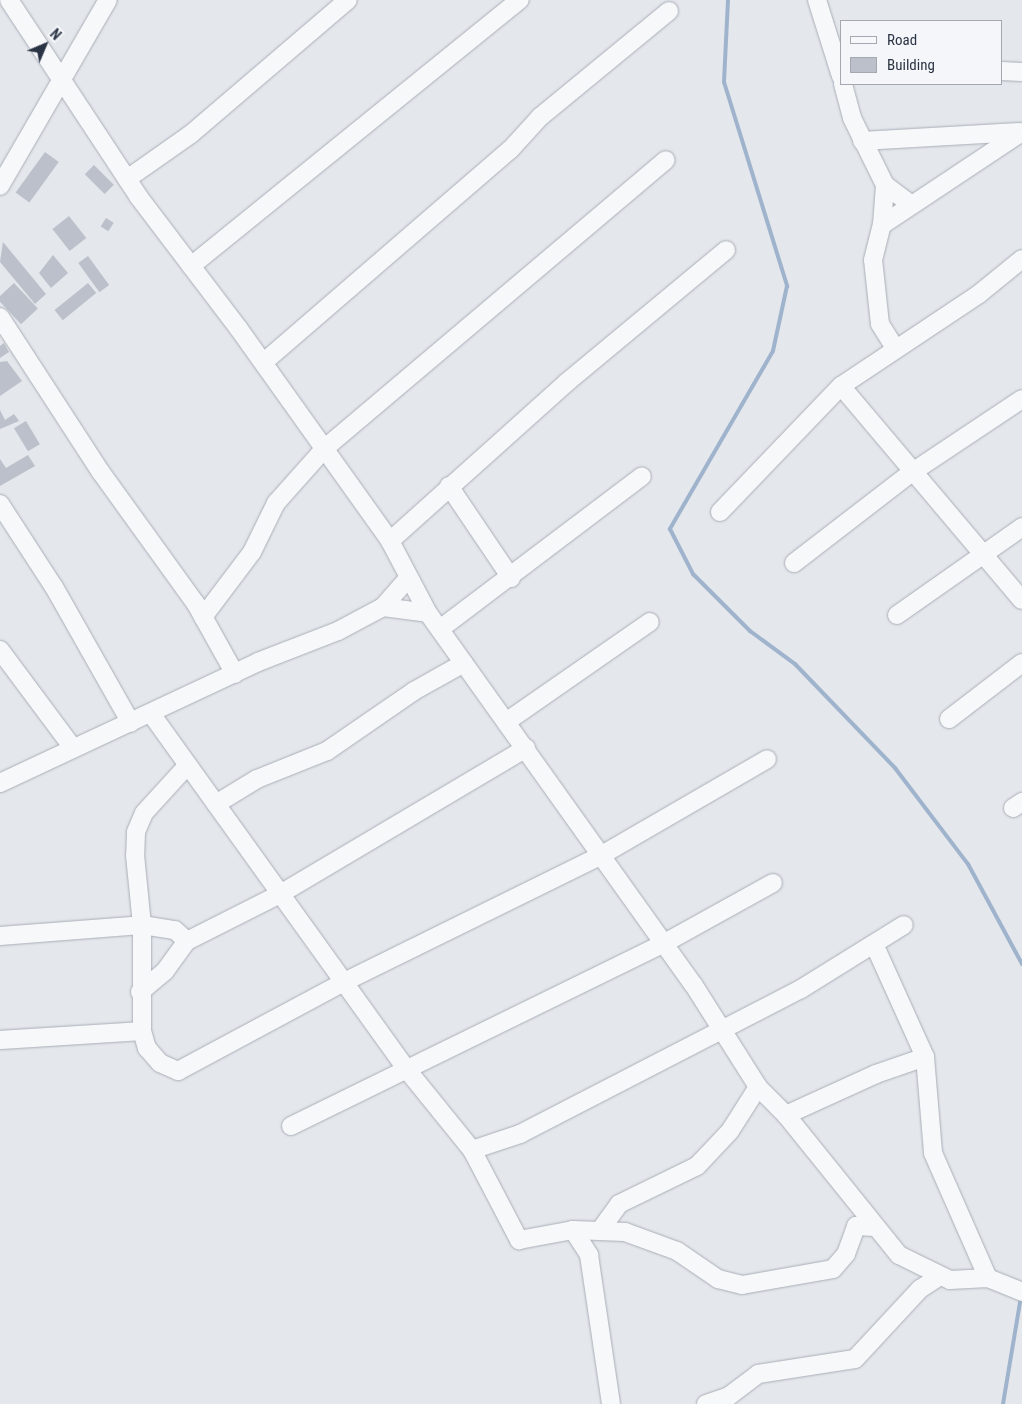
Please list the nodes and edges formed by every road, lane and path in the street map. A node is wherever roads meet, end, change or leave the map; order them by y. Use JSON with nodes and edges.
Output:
{"nodes":[{"id":1,"x":10,"y":0,"type":"edge"},
{"id":2,"x":108,"y":0,"type":"edge"},
{"id":3,"x":348,"y":0,"type":"edge"},
{"id":4,"x":520,"y":0,"type":"edge"},
{"id":5,"x":817,"y":0,"type":"edge"},
{"id":6,"x":669,"y":11,"type":"dead end"},
{"id":7,"x":840,"y":70,"type":"edge"},
{"id":8,"x":1002,"y":71,"type":"edge"},
{"id":9,"x":1022,"y":72,"type":"edge"},
{"id":10,"x":63,"y":78,"type":"junction"},
{"id":11,"x":845,"y":85,"type":"edge"},
{"id":12,"x":1022,"y":132,"type":"edge"},
{"id":13,"x":862,"y":141,"type":"junction"},
{"id":14,"x":666,"y":160,"type":"dead end"},
{"id":15,"x":127,"y":179,"type":"junction"},
{"id":16,"x":885,"y":185,"type":"junction"},
{"id":17,"x":0,"y":186,"type":"edge"},
{"id":18,"x":909,"y":203,"type":"junction"},
{"id":19,"x":882,"y":224,"type":"junction"},
{"id":20,"x":726,"y":250,"type":"dead end"},
{"id":21,"x":1022,"y":259,"type":"edge"},
{"id":22,"x":191,"y":266,"type":"junction"},
{"id":23,"x":0,"y":318,"type":"edge"},
{"id":24,"x":895,"y":348,"type":"junction"},
{"id":25,"x":264,"y":362,"type":"junction"},
{"id":26,"x":840,"y":386,"type":"junction"},
{"id":27,"x":1022,"y":399,"type":"edge"},
{"id":28,"x":325,"y":448,"type":"junction"},
{"id":29,"x":912,"y":473,"type":"junction"},
{"id":30,"x":642,"y":476,"type":"dead end"},
{"id":31,"x":449,"y":486,"type":"junction"},
{"id":32,"x":0,"y":504,"type":"edge"},
{"id":33,"x":720,"y":512,"type":"dead end"},
{"id":34,"x":1022,"y":527,"type":"edge"},
{"id":35,"x":390,"y":541,"type":"junction"},
{"id":36,"x":983,"y":555,"type":"junction"},
{"id":37,"x":794,"y":563,"type":"dead end"},
{"id":38,"x":408,"y":578,"type":"junction"},
{"id":39,"x":511,"y":578,"type":"junction"},
{"id":40,"x":1022,"y":600,"type":"edge"},
{"id":41,"x":383,"y":607,"type":"junction"},
{"id":42,"x":428,"y":613,"type":"junction"},
{"id":43,"x":897,"y":616,"type":"dead end"},
{"id":44,"x":203,"y":617,"type":"junction"},
{"id":45,"x":650,"y":622,"type":"dead end"},
{"id":46,"x":440,"y":629,"type":"junction"},
{"id":47,"x":0,"y":650,"type":"edge"},
{"id":48,"x":464,"y":663,"type":"junction"},
{"id":49,"x":1022,"y":663,"type":"edge"},
{"id":50,"x":235,"y":674,"type":"junction"},
{"id":51,"x":152,"y":715,"type":"junction"},
{"id":52,"x":949,"y":719,"type":"dead end"},
{"id":53,"x":506,"y":722,"type":"junction"},
{"id":54,"x":132,"y":723,"type":"junction"},
{"id":55,"x":73,"y":748,"type":"junction"},
{"id":56,"x":526,"y":748,"type":"junction"},
{"id":57,"x":767,"y":760,"type":"dead end"},
{"id":58,"x":186,"y":767,"type":"junction"},
{"id":59,"x":0,"y":783,"type":"edge"},
{"id":60,"x":216,"y":804,"type":"junction"},
{"id":61,"x":600,"y":856,"type":"junction"},
{"id":62,"x":773,"y":884,"type":"dead end"},
{"id":63,"x":282,"y":893,"type":"junction"},
{"id":64,"x":142,"y":925,"type":"junction"},
{"id":65,"x":904,"y":925,"type":"dead end"},
{"id":66,"x":0,"y":936,"type":"edge"},
{"id":67,"x":187,"y":940,"type":"junction"},
{"id":68,"x":874,"y":944,"type":"junction"},
{"id":69,"x":661,"y":945,"type":"junction"},
{"id":70,"x":344,"y":982,"type":"junction"},
{"id":71,"x":140,"y":992,"type":"junction"},
{"id":72,"x":142,"y":1030,"type":"junction"},
{"id":73,"x":722,"y":1030,"type":"junction"},
{"id":74,"x":0,"y":1040,"type":"edge"},
{"id":75,"x":925,"y":1057,"type":"junction"},
{"id":76,"x":408,"y":1072,"type":"junction"},
{"id":77,"x":758,"y":1087,"type":"junction"},
{"id":78,"x":786,"y":1115,"type":"junction"},
{"id":79,"x":291,"y":1126,"type":"dead end"},
{"id":80,"x":472,"y":1150,"type":"junction"},
{"id":81,"x":874,"y":1226,"type":"junction"},
{"id":82,"x":601,"y":1229,"type":"junction"},
{"id":83,"x":573,"y":1230,"type":"junction"},
{"id":84,"x":940,"y":1276,"type":"junction"},
{"id":85,"x":988,"y":1278,"type":"junction"},
{"id":86,"x":1017,"y":1290,"type":"edge"},
{"id":87,"x":611,"y":1404,"type":"edge"},
{"id":88,"x":706,"y":1404,"type":"edge"}],
"edges":[{"from":1,"to":10,"type":"street"},
{"from":2,"to":10,"type":"street"},
{"from":3,"to":15,"type":"street"},
{"from":4,"to":22,"type":"street"},
{"from":5,"to":7,"type":"street"},
{"from":6,"to":25,"type":"street"},
{"from":8,"to":9,"type":"street"},
{"from":10,"to":15,"type":"street"},
{"from":10,"to":17,"type":"street"},
{"from":11,"to":13,"type":"street"},
{"from":12,"to":13,"type":"street"},
{"from":12,"to":18,"type":"street"},
{"from":13,"to":16,"type":"street"},
{"from":14,"to":28,"type":"street"},
{"from":15,"to":22,"type":"street"},
{"from":16,"to":18,"type":"street"},
{"from":16,"to":19,"type":"street"},
{"from":18,"to":19,"type":"street"},
{"from":19,"to":24,"type":"street"},
{"from":20,"to":31,"type":"street"},
{"from":21,"to":24,"type":"street"},
{"from":22,"to":25,"type":"street"},
{"from":23,"to":44,"type":"street"},
{"from":24,"to":26,"type":"street"},
{"from":25,"to":28,"type":"street"},
{"from":26,"to":29,"type":"street"},
{"from":26,"to":33,"type":"street"},
{"from":27,"to":29,"type":"street"},
{"from":28,"to":35,"type":"street"},
{"from":28,"to":44,"type":"street"},
{"from":29,"to":36,"type":"street"},
{"from":29,"to":37,"type":"street"},
{"from":30,"to":39,"type":"street"},
{"from":31,"to":35,"type":"street"},
{"from":31,"to":39,"type":"street"},
{"from":32,"to":54,"type":"street"},
{"from":34,"to":36,"type":"street"},
{"from":35,"to":38,"type":"street"},
{"from":36,"to":40,"type":"street"},
{"from":36,"to":43,"type":"street"},
{"from":38,"to":41,"type":"street"},
{"from":38,"to":42,"type":"street"},
{"from":39,"to":46,"type":"street"},
{"from":41,"to":42,"type":"street"},
{"from":41,"to":50,"type":"street"},
{"from":42,"to":46,"type":"street"},
{"from":44,"to":50,"type":"street"},
{"from":45,"to":53,"type":"street"},
{"from":46,"to":48,"type":"street"},
{"from":47,"to":55,"type":"street"},
{"from":48,"to":53,"type":"street"},
{"from":48,"to":60,"type":"street"},
{"from":49,"to":52,"type":"street"},
{"from":50,"to":51,"type":"street"},
{"from":51,"to":54,"type":"street"},
{"from":51,"to":58,"type":"street"},
{"from":53,"to":56,"type":"street"},
{"from":54,"to":55,"type":"street"},
{"from":55,"to":59,"type":"street"},
{"from":56,"to":61,"type":"street"},
{"from":56,"to":63,"type":"street"},
{"from":57,"to":61,"type":"street"},
{"from":58,"to":60,"type":"street"},
{"from":58,"to":64,"type":"street"},
{"from":60,"to":63,"type":"street"},
{"from":61,"to":69,"type":"street"},
{"from":61,"to":70,"type":"street"},
{"from":62,"to":69,"type":"street"},
{"from":63,"to":67,"type":"street"},
{"from":63,"to":70,"type":"street"},
{"from":64,"to":66,"type":"street"},
{"from":64,"to":67,"type":"street"},
{"from":64,"to":71,"type":"street"},
{"from":65,"to":68,"type":"street"},
{"from":67,"to":71,"type":"street"},
{"from":68,"to":73,"type":"street"},
{"from":68,"to":75,"type":"street"},
{"from":69,"to":73,"type":"street"},
{"from":69,"to":76,"type":"street"},
{"from":70,"to":72,"type":"street"},
{"from":70,"to":76,"type":"street"},
{"from":71,"to":72,"type":"street"},
{"from":72,"to":74,"type":"street"},
{"from":73,"to":77,"type":"street"},
{"from":73,"to":80,"type":"street"},
{"from":75,"to":78,"type":"street"},
{"from":75,"to":85,"type":"street"},
{"from":76,"to":79,"type":"street"},
{"from":76,"to":80,"type":"street"},
{"from":77,"to":78,"type":"street"},
{"from":77,"to":82,"type":"street"},
{"from":78,"to":81,"type":"street"},
{"from":80,"to":83,"type":"street"},
{"from":81,"to":82,"type":"street"},
{"from":81,"to":84,"type":"street"},
{"from":82,"to":83,"type":"street"},
{"from":83,"to":87,"type":"street"},
{"from":84,"to":85,"type":"street"},
{"from":84,"to":88,"type":"street"},
{"from":85,"to":86,"type":"street"}]}
